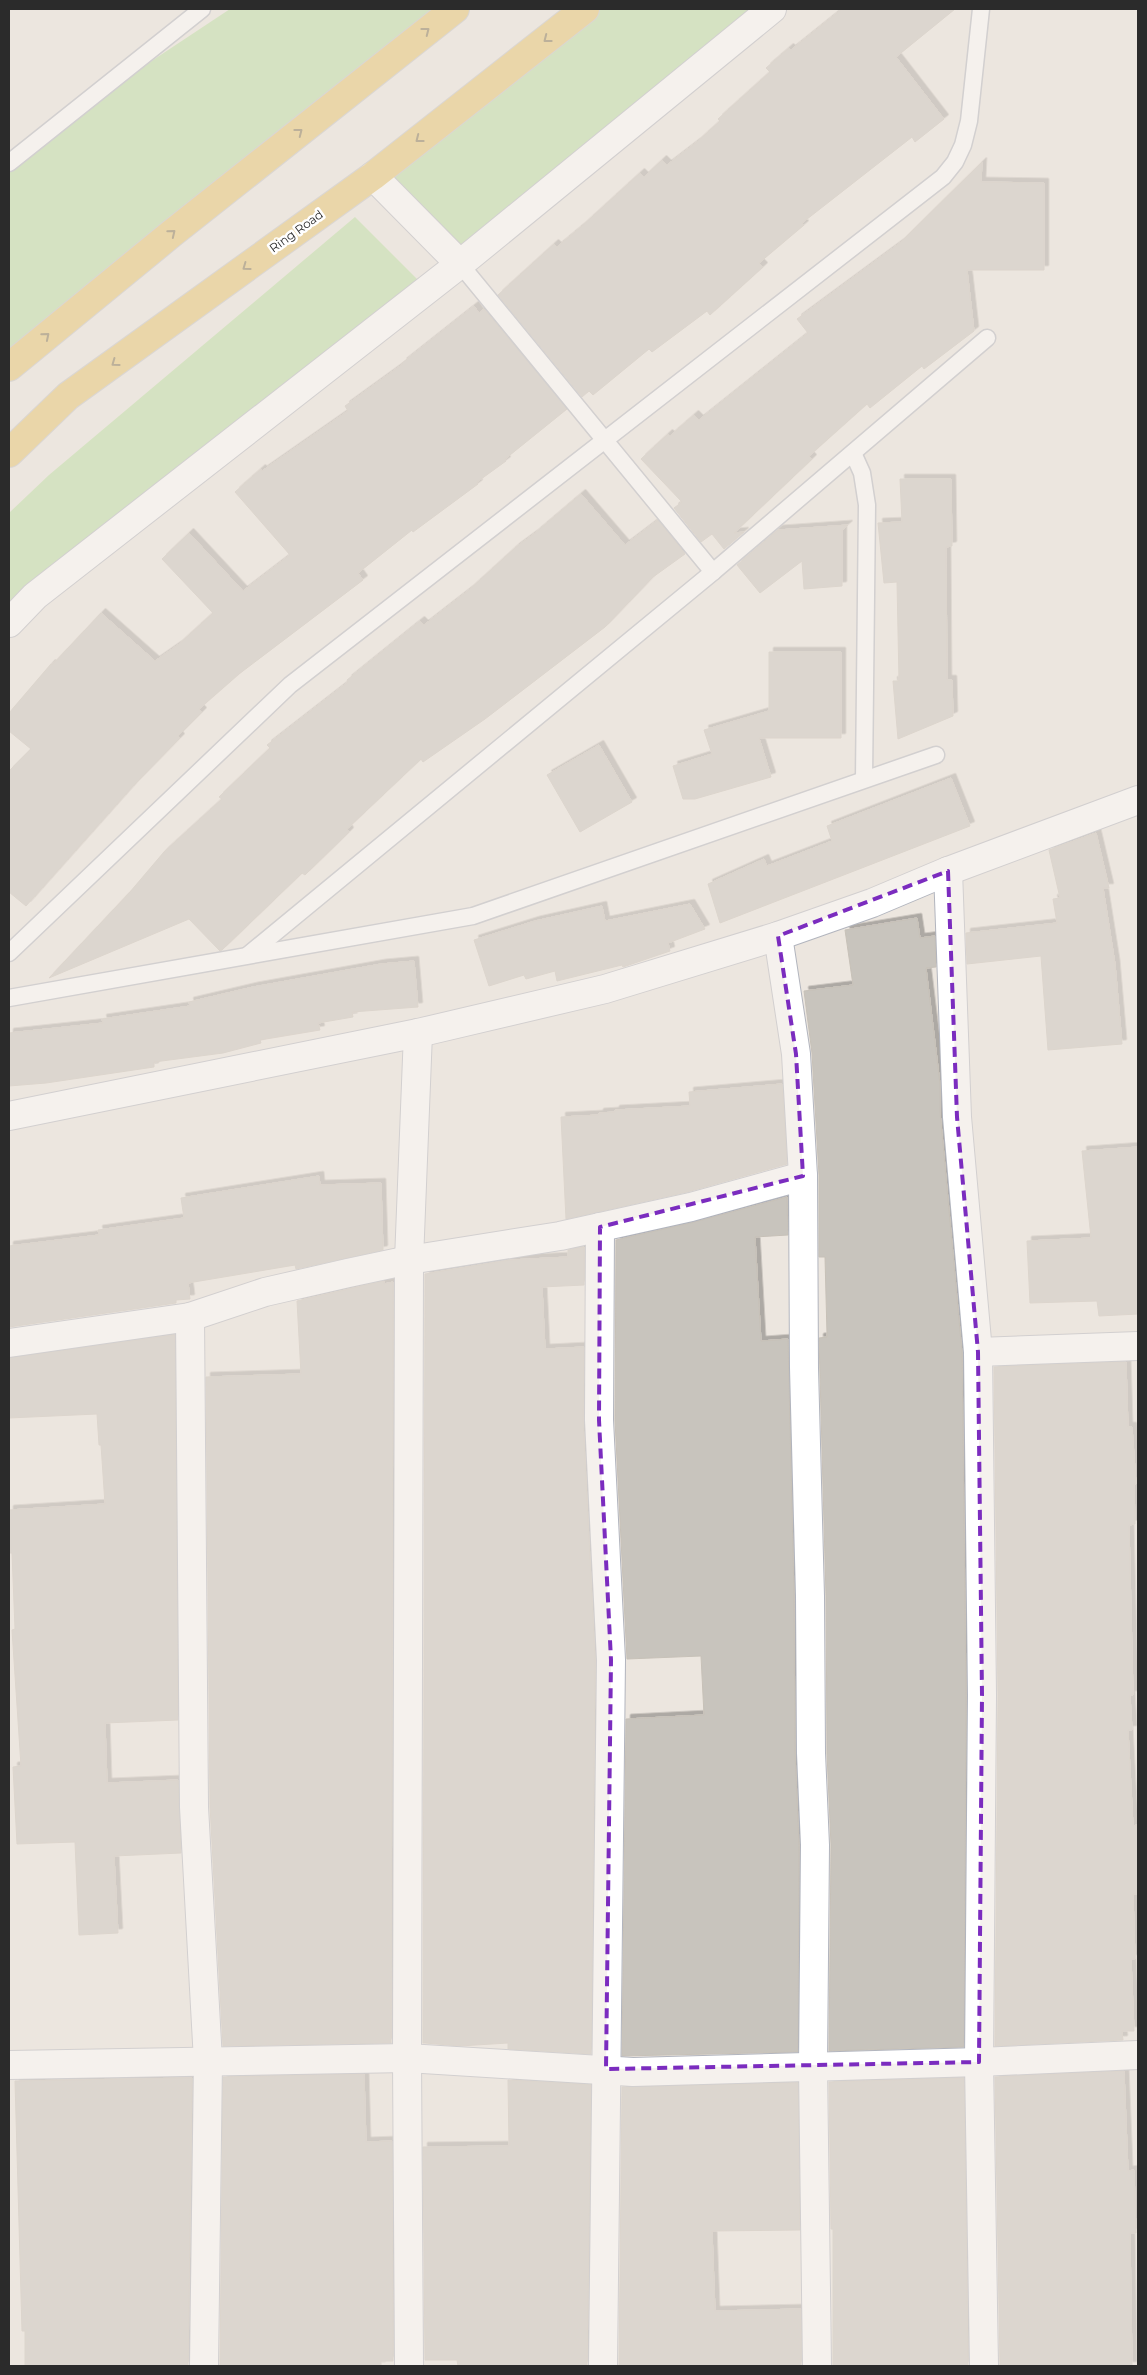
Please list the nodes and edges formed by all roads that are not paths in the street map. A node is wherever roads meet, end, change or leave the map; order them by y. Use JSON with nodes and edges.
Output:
{"nodes":[{"id":1,"x":202,"y":9,"type":"edge"},
{"id":2,"x":454,"y":9,"type":"edge"},
{"id":3,"x":585,"y":9,"type":"edge"},
{"id":4,"x":772,"y":9,"type":"edge"},
{"id":5,"x":981,"y":9,"type":"edge"},
{"id":6,"x":9,"y":163,"type":"edge"},
{"id":7,"x":373,"y":176,"type":"junction"},
{"id":8,"x":460,"y":264,"type":"junction"},
{"id":9,"x":987,"y":338,"type":"dead end"},
{"id":10,"x":9,"y":368,"type":"edge"},
{"id":11,"x":605,"y":440,"type":"junction"},
{"id":12,"x":9,"y":453,"type":"edge"},
{"id":13,"x":853,"y":453,"type":"junction"},
{"id":14,"x":713,"y":572,"type":"junction"},
{"id":15,"x":9,"y":623,"type":"edge"},
{"id":16,"x":936,"y":755,"type":"dead end"},
{"id":17,"x":864,"y":780,"type":"junction"},
{"id":18,"x":1138,"y":800,"type":"edge"},
{"id":19,"x":948,"y":871,"type":"junction"},
{"id":20,"x":778,"y":936,"type":"junction"},
{"id":21,"x":9,"y":953,"type":"edge"},
{"id":22,"x":248,"y":956,"type":"junction"},
{"id":23,"x":9,"y":998,"type":"edge"},
{"id":24,"x":418,"y":1033,"type":"junction"},
{"id":25,"x":9,"y":1116,"type":"edge"},
{"id":26,"x":803,"y":1176,"type":"junction"},
{"id":27,"x":600,"y":1227,"type":"junction"},
{"id":28,"x":409,"y":1260,"type":"junction"},
{"id":29,"x":190,"y":1317,"type":"junction"},
{"id":30,"x":9,"y":1342,"type":"edge"},
{"id":31,"x":1138,"y":1346,"type":"edge"},
{"id":32,"x":978,"y":1352,"type":"junction"},
{"id":33,"x":1138,"y":2055,"type":"edge"},
{"id":34,"x":407,"y":2058,"type":"junction"},
{"id":35,"x":208,"y":2061,"type":"junction"},
{"id":36,"x":979,"y":2062,"type":"junction"},
{"id":37,"x":9,"y":2065,"type":"edge"},
{"id":38,"x":813,"y":2067,"type":"junction"},
{"id":39,"x":606,"y":2070,"type":"junction"},
{"id":40,"x":204,"y":2366,"type":"edge"},
{"id":41,"x":409,"y":2366,"type":"edge"},
{"id":42,"x":603,"y":2366,"type":"edge"},
{"id":43,"x":817,"y":2366,"type":"edge"},
{"id":44,"x":984,"y":2366,"type":"edge"}],
"edges":[{"from":1,"to":6,"type":"lane"},
{"from":10,"to":2,"type":"main road","one_way":true},
{"from":3,"to":7,"type":"main road","name":"Ring Road","one_way":true},
{"from":4,"to":8,"type":"street"},
{"from":5,"to":11,"type":"lane"},
{"from":7,"to":8,"type":"street"},
{"from":7,"to":12,"type":"main road","name":"Ring Road","one_way":true},
{"from":8,"to":11,"type":"lane"},
{"from":8,"to":15,"type":"street"},
{"from":9,"to":13,"type":"lane"},
{"from":11,"to":14,"type":"lane"},
{"from":11,"to":21,"type":"lane"},
{"from":13,"to":14,"type":"lane"},
{"from":13,"to":17,"type":"lane"},
{"from":14,"to":22,"type":"lane"},
{"from":16,"to":17,"type":"lane"},
{"from":17,"to":22,"type":"lane"},
{"from":18,"to":19,"type":"street"},
{"from":19,"to":20,"type":"street"},
{"from":19,"to":32,"type":"street"},
{"from":20,"to":24,"type":"street"},
{"from":20,"to":26,"type":"street"},
{"from":22,"to":23,"type":"lane"},
{"from":24,"to":25,"type":"street"},
{"from":24,"to":28,"type":"street"},
{"from":26,"to":27,"type":"street"},
{"from":26,"to":38,"type":"street"},
{"from":27,"to":28,"type":"street"},
{"from":27,"to":39,"type":"street"},
{"from":28,"to":29,"type":"street"},
{"from":28,"to":34,"type":"street"},
{"from":29,"to":30,"type":"street"},
{"from":29,"to":35,"type":"street"},
{"from":31,"to":32,"type":"street"},
{"from":32,"to":36,"type":"street"},
{"from":33,"to":36,"type":"street"},
{"from":34,"to":35,"type":"street"},
{"from":34,"to":39,"type":"street"},
{"from":34,"to":41,"type":"street"},
{"from":35,"to":37,"type":"street"},
{"from":35,"to":40,"type":"street"},
{"from":36,"to":38,"type":"street"},
{"from":36,"to":44,"type":"street"},
{"from":38,"to":39,"type":"street"},
{"from":38,"to":43,"type":"street"},
{"from":39,"to":42,"type":"street"}]}
